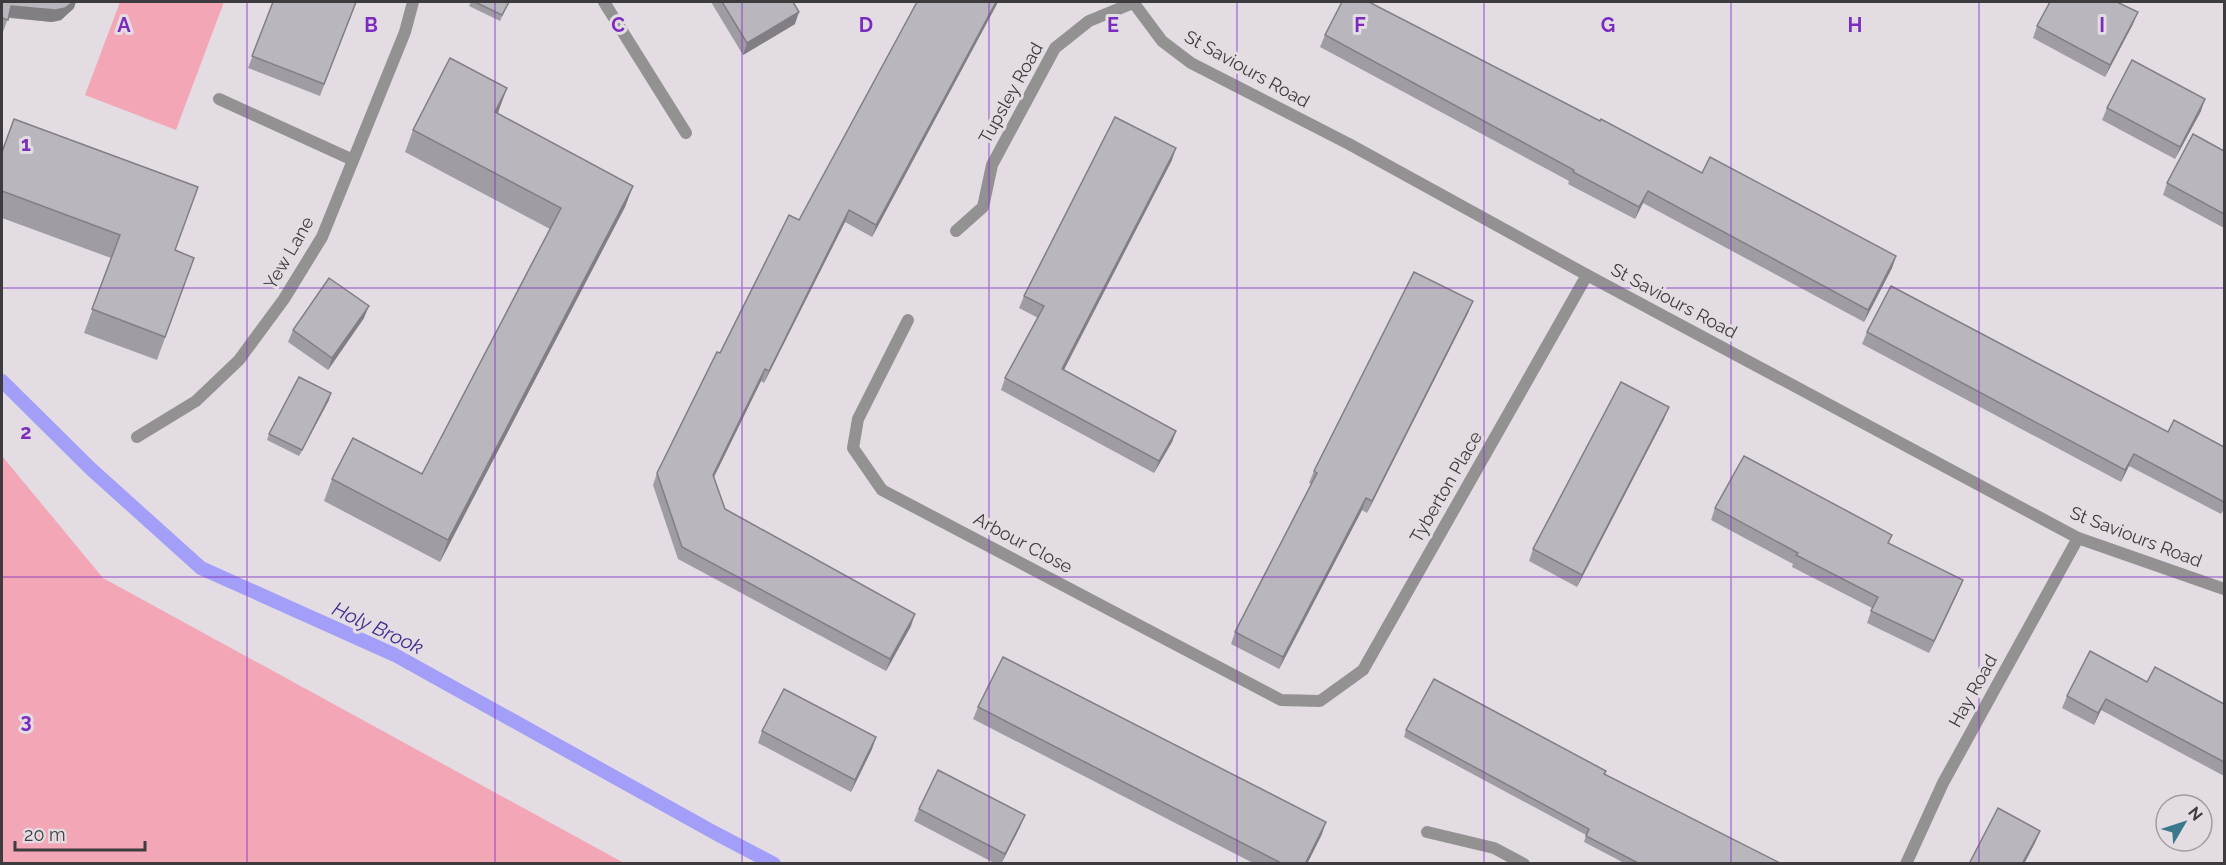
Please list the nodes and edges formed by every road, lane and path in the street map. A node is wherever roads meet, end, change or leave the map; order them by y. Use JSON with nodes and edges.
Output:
{"nodes":[{"id":1,"x":413,"y":2,"type":"edge"},
{"id":2,"x":604,"y":2,"type":"edge"},
{"id":3,"x":1133,"y":2,"type":"edge"},
{"id":4,"x":219,"y":99,"type":"dead end"},
{"id":5,"x":686,"y":134,"type":"dead end"},
{"id":6,"x":353,"y":160,"type":"junction"},
{"id":7,"x":956,"y":231,"type":"dead end"},
{"id":8,"x":1587,"y":275,"type":"junction"},
{"id":9,"x":908,"y":320,"type":"dead end"},
{"id":10,"x":137,"y":437,"type":"dead end"},
{"id":11,"x":2078,"y":538,"type":"junction"},
{"id":12,"x":2224,"y":589,"type":"edge"},
{"id":13,"x":1320,"y":701,"type":"joint"},
{"id":14,"x":1427,"y":832,"type":"dead end"},
{"id":15,"x":1524,"y":864,"type":"edge"},
{"id":16,"x":1906,"y":864,"type":"edge"}],
"edges":[{"from":1,"to":6,"type":"street","name":"Yew Lane"},
{"from":2,"to":5,"type":"street"},
{"from":3,"to":7,"type":"street","name":"Tupsley Road"},
{"from":3,"to":8,"type":"street","name":"St Saviours Road"},
{"from":4,"to":6,"type":"street"},
{"from":6,"to":10,"type":"street","name":"Yew Lane"},
{"from":8,"to":11,"type":"street","name":"St Saviours Road"},
{"from":8,"to":13,"type":"street","name":"Tyberton Place"},
{"from":9,"to":13,"type":"street","name":"Arbour Close"},
{"from":11,"to":12,"type":"street","name":"St Saviours Road"},
{"from":11,"to":16,"type":"street","name":"Hay Road"},
{"from":14,"to":15,"type":"street"}]}
